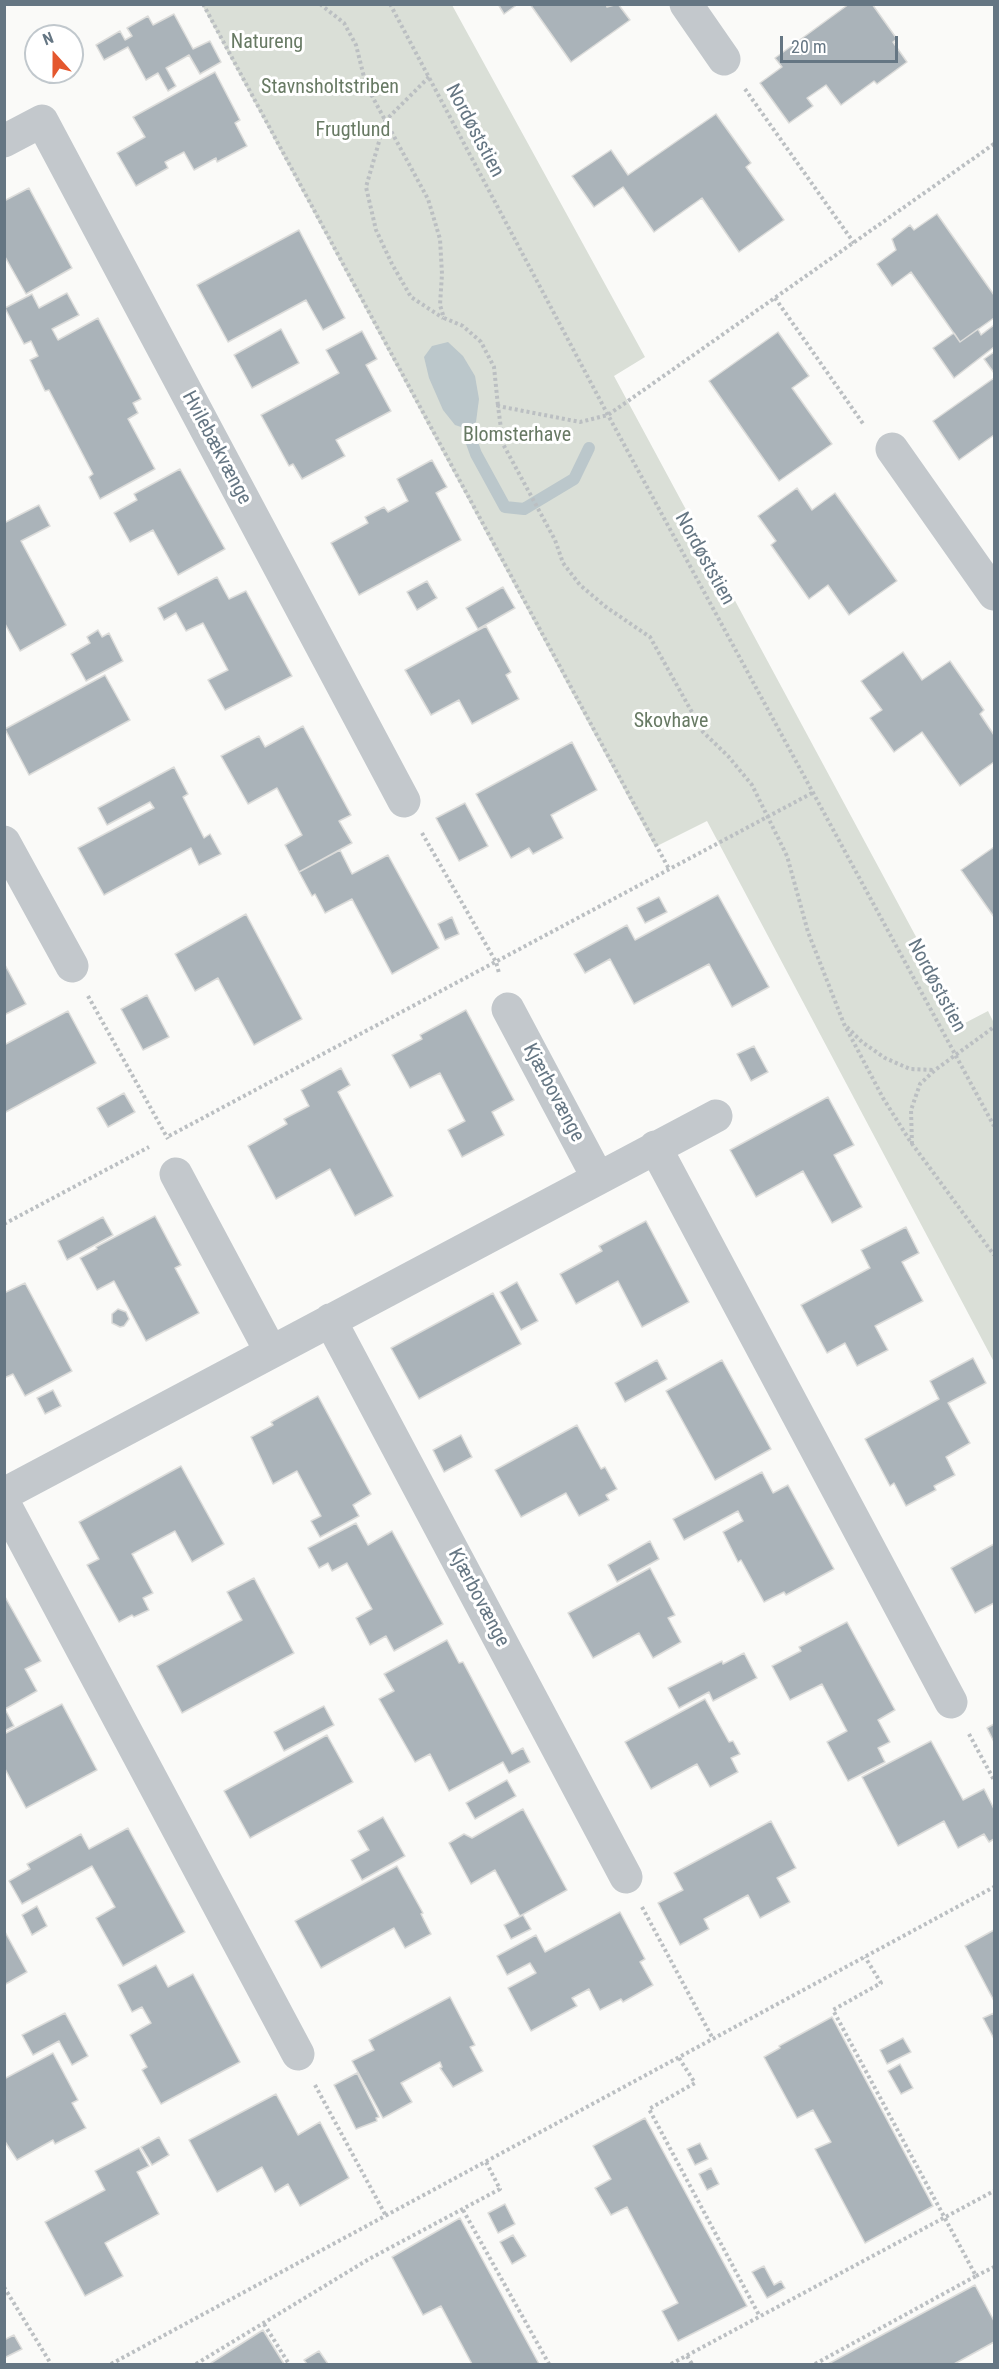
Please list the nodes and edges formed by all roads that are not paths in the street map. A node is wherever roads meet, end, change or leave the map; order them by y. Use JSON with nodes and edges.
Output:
{"nodes":[{"id":1,"x":686,"y":4,"type":"edge"},
{"id":2,"x":724,"y":59,"type":"road end"},
{"id":3,"x":9,"y":129,"type":"edge"},
{"id":4,"x":892,"y":449,"type":"road end"},
{"id":5,"x":994,"y":594,"type":"edge"},
{"id":6,"x":404,"y":801,"type":"road end"},
{"id":7,"x":4,"y":842,"type":"edge"},
{"id":8,"x":72,"y":966,"type":"road end"},
{"id":9,"x":508,"y":1008,"type":"dead end"},
{"id":10,"x":716,"y":1116,"type":"dead end"},
{"id":11,"x":655,"y":1147,"type":"junction"},
{"id":12,"x":176,"y":1174,"type":"dead end"},
{"id":13,"x":598,"y":1178,"type":"junction"},
{"id":14,"x":330,"y":1320,"type":"junction"},
{"id":15,"x":271,"y":1352,"type":"junction"},
{"id":16,"x":4,"y":1494,"type":"edge"},
{"id":17,"x":4,"y":1503,"type":"edge"},
{"id":18,"x":951,"y":1702,"type":"road end"},
{"id":19,"x":626,"y":1877,"type":"road end"},
{"id":20,"x":298,"y":2054,"type":"road end"}],
"edges":[{"from":1,"to":2,"type":"street"},
{"from":3,"to":6,"type":"street","name":"Hvilebækvænge"},
{"from":4,"to":5,"type":"street"},
{"from":7,"to":8,"type":"street"},
{"from":9,"to":13,"type":"street","name":"Kjærbovænge"},
{"from":10,"to":11,"type":"street"},
{"from":11,"to":13,"type":"street"},
{"from":11,"to":18,"type":"street"},
{"from":12,"to":15,"type":"street"},
{"from":13,"to":14,"type":"street"},
{"from":14,"to":15,"type":"street"},
{"from":14,"to":19,"type":"street","name":"Kjærbovænge"},
{"from":15,"to":16,"type":"street"},
{"from":17,"to":20,"type":"street"}]}
